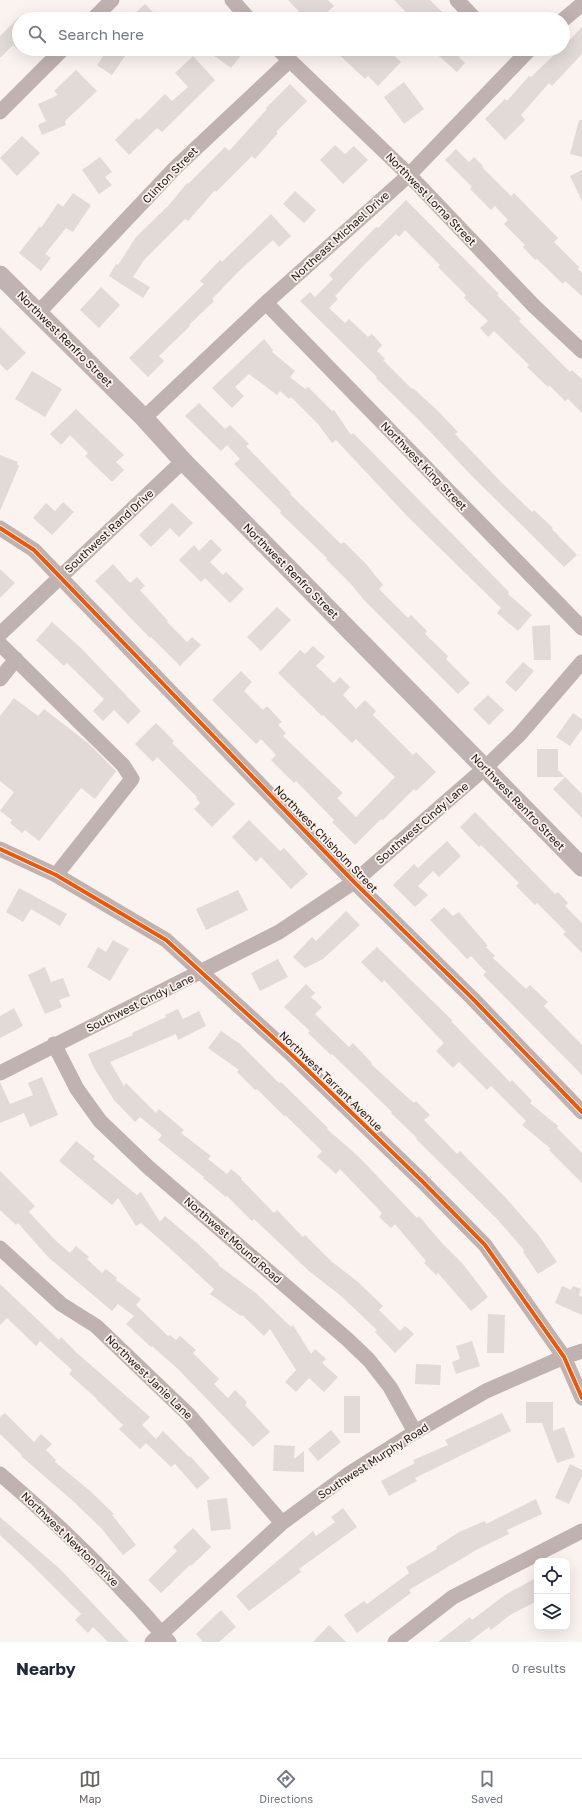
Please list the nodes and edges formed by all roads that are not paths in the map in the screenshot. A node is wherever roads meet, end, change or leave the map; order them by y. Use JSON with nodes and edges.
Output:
{"nodes":[{"id":1,"x":112,"y":0,"type":"edge"},
{"id":2,"x":232,"y":0,"type":"edge"},
{"id":3,"x":457,"y":0,"type":"edge"},
{"id":4,"x":582,"y":4,"type":"edge"},
{"id":5,"x":100,"y":12,"type":"edge"},
{"id":6,"x":243,"y":12,"type":"edge"},
{"id":7,"x":468,"y":12,"type":"edge"},
{"id":8,"x":570,"y":14,"type":"edge"},
{"id":9,"x":56,"y":56,"type":"edge"},
{"id":10,"x":284,"y":56,"type":"edge"},
{"id":11,"x":518,"y":56,"type":"edge"},
{"id":12,"x":289,"y":61,"type":"junction"},
{"id":13,"x":0,"y":112,"type":"edge"},
{"id":14,"x":409,"y":175,"type":"junction"},
{"id":15,"x":0,"y":275,"type":"edge"},
{"id":16,"x":266,"y":303,"type":"junction"},
{"id":17,"x":38,"y":313,"type":"junction"},
{"id":18,"x":582,"y":352,"type":"edge"},
{"id":19,"x":144,"y":418,"type":"junction"},
{"id":20,"x":183,"y":460,"type":"junction"},
{"id":21,"x":0,"y":528,"type":"edge"},
{"id":22,"x":60,"y":577,"type":"junction"},
{"id":23,"x":582,"y":628,"type":"edge"},
{"id":24,"x":0,"y":634,"type":"edge"},
{"id":25,"x":0,"y":644,"type":"edge"},
{"id":26,"x":16,"y":659,"type":"junction"},
{"id":27,"x":582,"y":662,"type":"edge"},
{"id":28,"x":0,"y":679,"type":"edge"},
{"id":29,"x":485,"y":768,"type":"junction"},
{"id":30,"x":3,"y":856,"type":"edge"},
{"id":31,"x":582,"y":868,"type":"edge"},
{"id":32,"x":56,"y":875,"type":"junction"},
{"id":33,"x":354,"y":882,"type":"junction"},
{"id":34,"x":202,"y":972,"type":"junction"},
{"id":35,"x":54,"y":1044,"type":"junction"},
{"id":36,"x":0,"y":1073,"type":"edge"},
{"id":37,"x":582,"y":1112,"type":"edge"},
{"id":38,"x":0,"y":1248,"type":"edge"},
{"id":39,"x":582,"y":1351,"type":"edge"},
{"id":40,"x":564,"y":1357,"type":"junction"},
{"id":41,"x":582,"y":1398,"type":"edge"},
{"id":42,"x":415,"y":1432,"type":"junction"},
{"id":43,"x":0,"y":1474,"type":"edge"},
{"id":44,"x":282,"y":1523,"type":"junction"},
{"id":45,"x":582,"y":1531,"type":"edge"},
{"id":46,"x":161,"y":1639,"type":"edge"},
{"id":47,"x":395,"y":1642,"type":"edge"}],
"edges":[{"from":1,"to":5,"type":"street"},
{"from":2,"to":6,"type":"street"},
{"from":3,"to":7,"type":"street"},
{"from":4,"to":8,"type":"street"},
{"from":9,"to":13,"type":"street"},
{"from":10,"to":12,"type":"street","name":"Northwest Lorna Street"},
{"from":11,"to":14,"type":"street","name":"Northeast Michael Drive"},
{"from":12,"to":14,"type":"street","name":"Northwest Lorna Street"},
{"from":12,"to":17,"type":"street","name":"Clinton Street"},
{"from":14,"to":16,"type":"street","name":"Northeast Michael Drive"},
{"from":14,"to":18,"type":"street","name":"Northwest Lorna Street"},
{"from":15,"to":17,"type":"main road","name":"Northwest Renfro Street"},
{"from":16,"to":19,"type":"street","name":"Northeast Michael Drive"},
{"from":16,"to":23,"type":"street","name":"Northwest King Street"},
{"from":17,"to":19,"type":"main road","name":"Northwest Renfro Street"},
{"from":19,"to":20,"type":"main road","name":"Northwest Renfro Street"},
{"from":20,"to":22,"type":"street","name":"Southwest Rand Drive"},
{"from":20,"to":29,"type":"main road","name":"Northwest Renfro Street"},
{"from":21,"to":22,"type":"street","name":"Northwest Chisholm Street"},
{"from":22,"to":24,"type":"street","name":"Southwest Rand Drive"},
{"from":22,"to":33,"type":"street","name":"Northwest Chisholm Street"},
{"from":25,"to":26,"type":"street"},
{"from":26,"to":28,"type":"street"},
{"from":26,"to":32,"type":"street"},
{"from":27,"to":29,"type":"street","name":"Southwest Cindy Lane"},
{"from":29,"to":31,"type":"main road","name":"Northwest Renfro Street"},
{"from":29,"to":33,"type":"street","name":"Southwest Cindy Lane"},
{"from":30,"to":32,"type":"street","name":"Northwest Tarrant Avenue"},
{"from":32,"to":34,"type":"street","name":"Northwest Tarrant Avenue"},
{"from":33,"to":34,"type":"street","name":"Southwest Cindy Lane"},
{"from":33,"to":37,"type":"street","name":"Northwest Chisholm Street"},
{"from":34,"to":35,"type":"street","name":"Southwest Cindy Lane"},
{"from":34,"to":40,"type":"street","name":"Northwest Tarrant Avenue"},
{"from":35,"to":36,"type":"street","name":"Southwest Cindy Lane"},
{"from":35,"to":42,"type":"street","name":"Northwest Mound Road"},
{"from":38,"to":44,"type":"street","name":"Northwest Janie Lane"},
{"from":39,"to":40,"type":"street","name":"Southwest Murphy Road"},
{"from":40,"to":41,"type":"street","name":"Northwest Tarrant Avenue"},
{"from":40,"to":42,"type":"street","name":"Southwest Murphy Road"},
{"from":42,"to":44,"type":"street","name":"Southwest Murphy Road"},
{"from":43,"to":46,"type":"street","name":"Northwest Newton Drive"},
{"from":44,"to":46,"type":"street","name":"Southwest Murphy Road"},
{"from":45,"to":47,"type":"street"}]}
